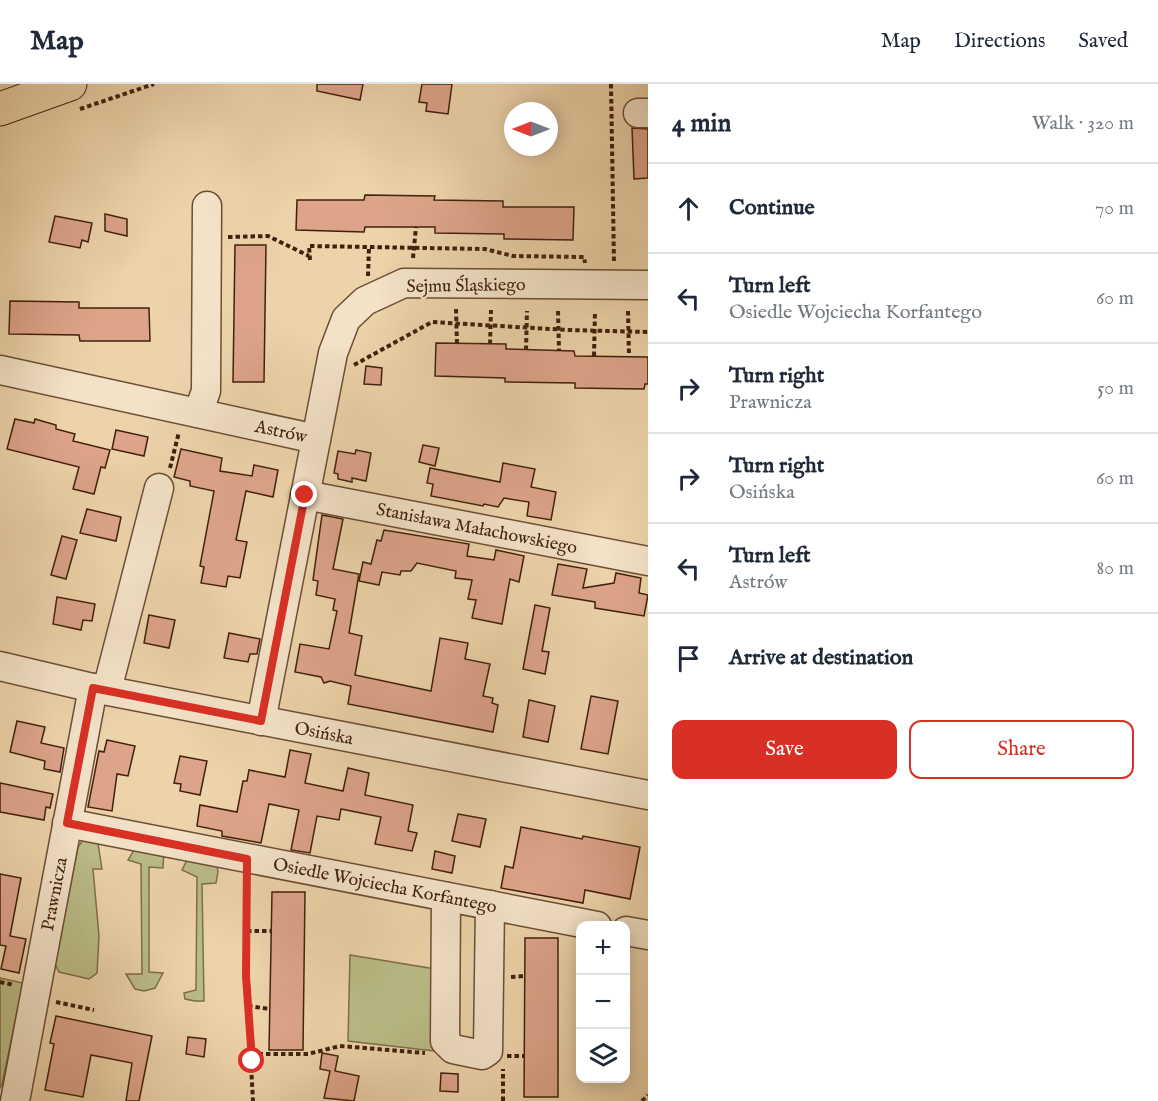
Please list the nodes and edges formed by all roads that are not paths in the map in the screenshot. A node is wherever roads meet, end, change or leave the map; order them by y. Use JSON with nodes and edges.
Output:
{"nodes":[{"id":1,"x":70,"y":84,"type":"edge"},
{"id":2,"x":0,"y":109,"type":"edge"},
{"id":3,"x":207,"y":206,"type":"dead end"},
{"id":4,"x":648,"y":285,"type":"edge"},
{"id":5,"x":0,"y":370,"type":"edge"},
{"id":6,"x":191,"y":412,"type":"junction"},
{"id":7,"x":316,"y":439,"type":"junction"},
{"id":8,"x":159,"y":488,"type":"road end"},
{"id":9,"x":305,"y":495,"type":"junction"},
{"id":10,"x":648,"y":561,"type":"edge"},
{"id":11,"x":0,"y":666,"type":"edge"},
{"id":12,"x":100,"y":689,"type":"junction"},
{"id":13,"x":261,"y":721,"type":"junction"},
{"id":14,"x":648,"y":795,"type":"edge"},
{"id":15,"x":67,"y":823,"type":"junction"},
{"id":16,"x":447,"y":897,"type":"junction"},
{"id":17,"x":490,"y":905,"type":"junction"},
{"id":18,"x":576,"y":922,"type":"edge"},
{"id":19,"x":630,"y":932,"type":"edge"},
{"id":20,"x":648,"y":935,"type":"edge"},
{"id":21,"x":15,"y":1101,"type":"edge"}],
"edges":[{"from":1,"to":2,"type":"main road"},
{"from":3,"to":6,"type":"street"},
{"from":4,"to":7,"type":"street","name":"Sejmu Śląskiego"},
{"from":5,"to":6,"type":"street","name":"Astrów"},
{"from":6,"to":7,"type":"street","name":"Astrów"},
{"from":7,"to":9,"type":"street","name":"Astrów"},
{"from":8,"to":12,"type":"street","name":"Prawnicza"},
{"from":9,"to":10,"type":"street","name":"Stanisława Małachowskiego"},
{"from":9,"to":13,"type":"street","name":"Astrów"},
{"from":11,"to":12,"type":"street","name":"Osińska"},
{"from":12,"to":13,"type":"street","name":"Osińska"},
{"from":12,"to":15,"type":"street","name":"Prawnicza"},
{"from":13,"to":14,"type":"street","name":"Osińska"},
{"from":15,"to":16,"type":"street","name":"Osiedle Wojciecha Korfantego"},
{"from":15,"to":21,"type":"street","name":"Prawnicza"},
{"from":16,"to":17,"type":"street","name":"Osiedle Wojciecha Korfantego"},
{"from":16,"to":17,"type":"street"},
{"from":17,"to":18,"type":"street","name":"Osiedle Wojciecha Korfantego"},
{"from":19,"to":20,"type":"street"}]}
